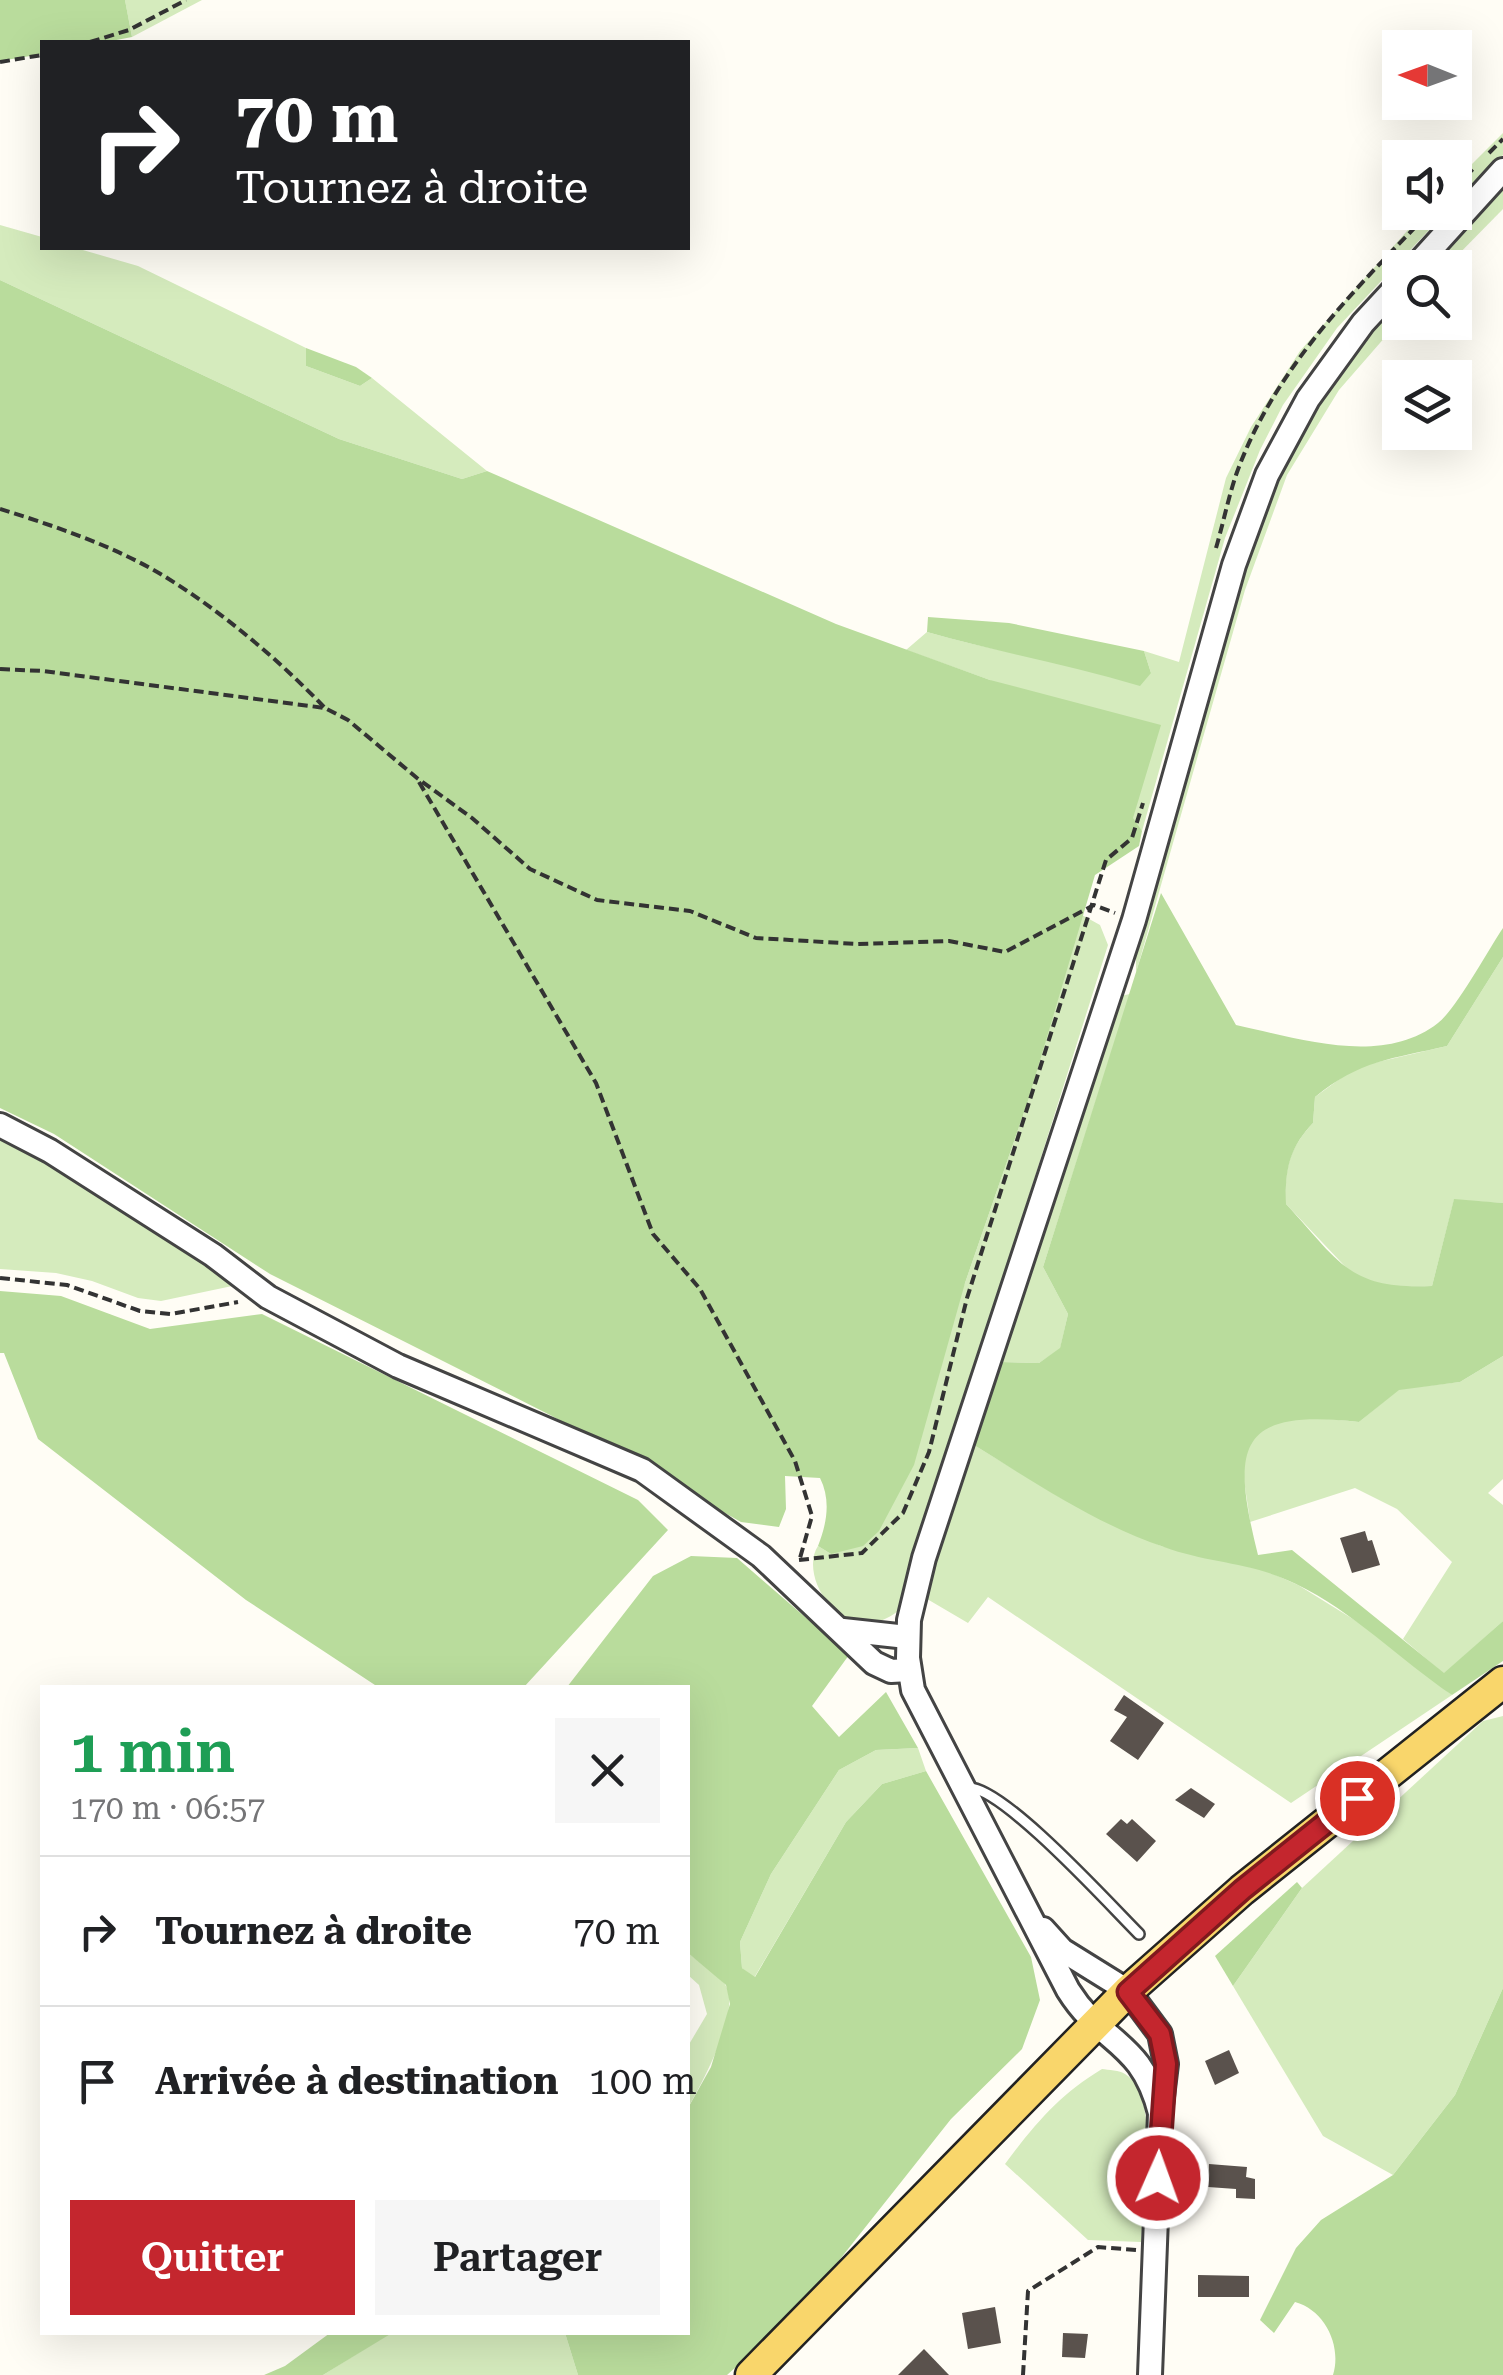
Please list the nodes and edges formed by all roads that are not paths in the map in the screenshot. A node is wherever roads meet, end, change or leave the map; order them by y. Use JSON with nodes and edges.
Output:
{"nodes":[{"id":1,"x":1503,"y":170,"type":"edge"},
{"id":2,"x":1430,"y":250,"type":"edge"},
{"id":3,"x":1382,"y":302,"type":"edge"},
{"id":4,"x":0,"y":1125,"type":"edge"},
{"id":5,"x":843,"y":1630,"type":"junction"},
{"id":6,"x":908,"y":1637,"type":"junction"},
{"id":7,"x":909,"y":1670,"type":"junction"},
{"id":8,"x":1502,"y":1683,"type":"edge"},
{"id":9,"x":962,"y":1790,"type":"junction"},
{"id":10,"x":1034,"y":1920,"type":"junction"},
{"id":11,"x":1138,"y":1934,"type":"dead end"},
{"id":12,"x":1128,"y":1992,"type":"junction"},
{"id":13,"x":1093,"y":2024,"type":"junction"},
{"id":14,"x":1160,"y":2114,"type":"junction"},
{"id":15,"x":751,"y":2375,"type":"edge"},
{"id":16,"x":1150,"y":2375,"type":"edge"}],
"edges":[{"from":1,"to":2,"type":"street"},
{"from":3,"to":6,"type":"street"},
{"from":4,"to":5,"type":"street"},
{"from":5,"to":6,"type":"street"},
{"from":5,"to":7,"type":"street"},
{"from":6,"to":7,"type":"street"},
{"from":7,"to":9,"type":"street"},
{"from":8,"to":12,"type":"main road"},
{"from":9,"to":10,"type":"street"},
{"from":9,"to":11,"type":"lane"},
{"from":10,"to":12,"type":"street"},
{"from":10,"to":13,"type":"street"},
{"from":12,"to":13,"type":"main road"},
{"from":12,"to":14,"type":"street"},
{"from":13,"to":14,"type":"street"},
{"from":13,"to":15,"type":"main road"},
{"from":14,"to":16,"type":"street"}]}
